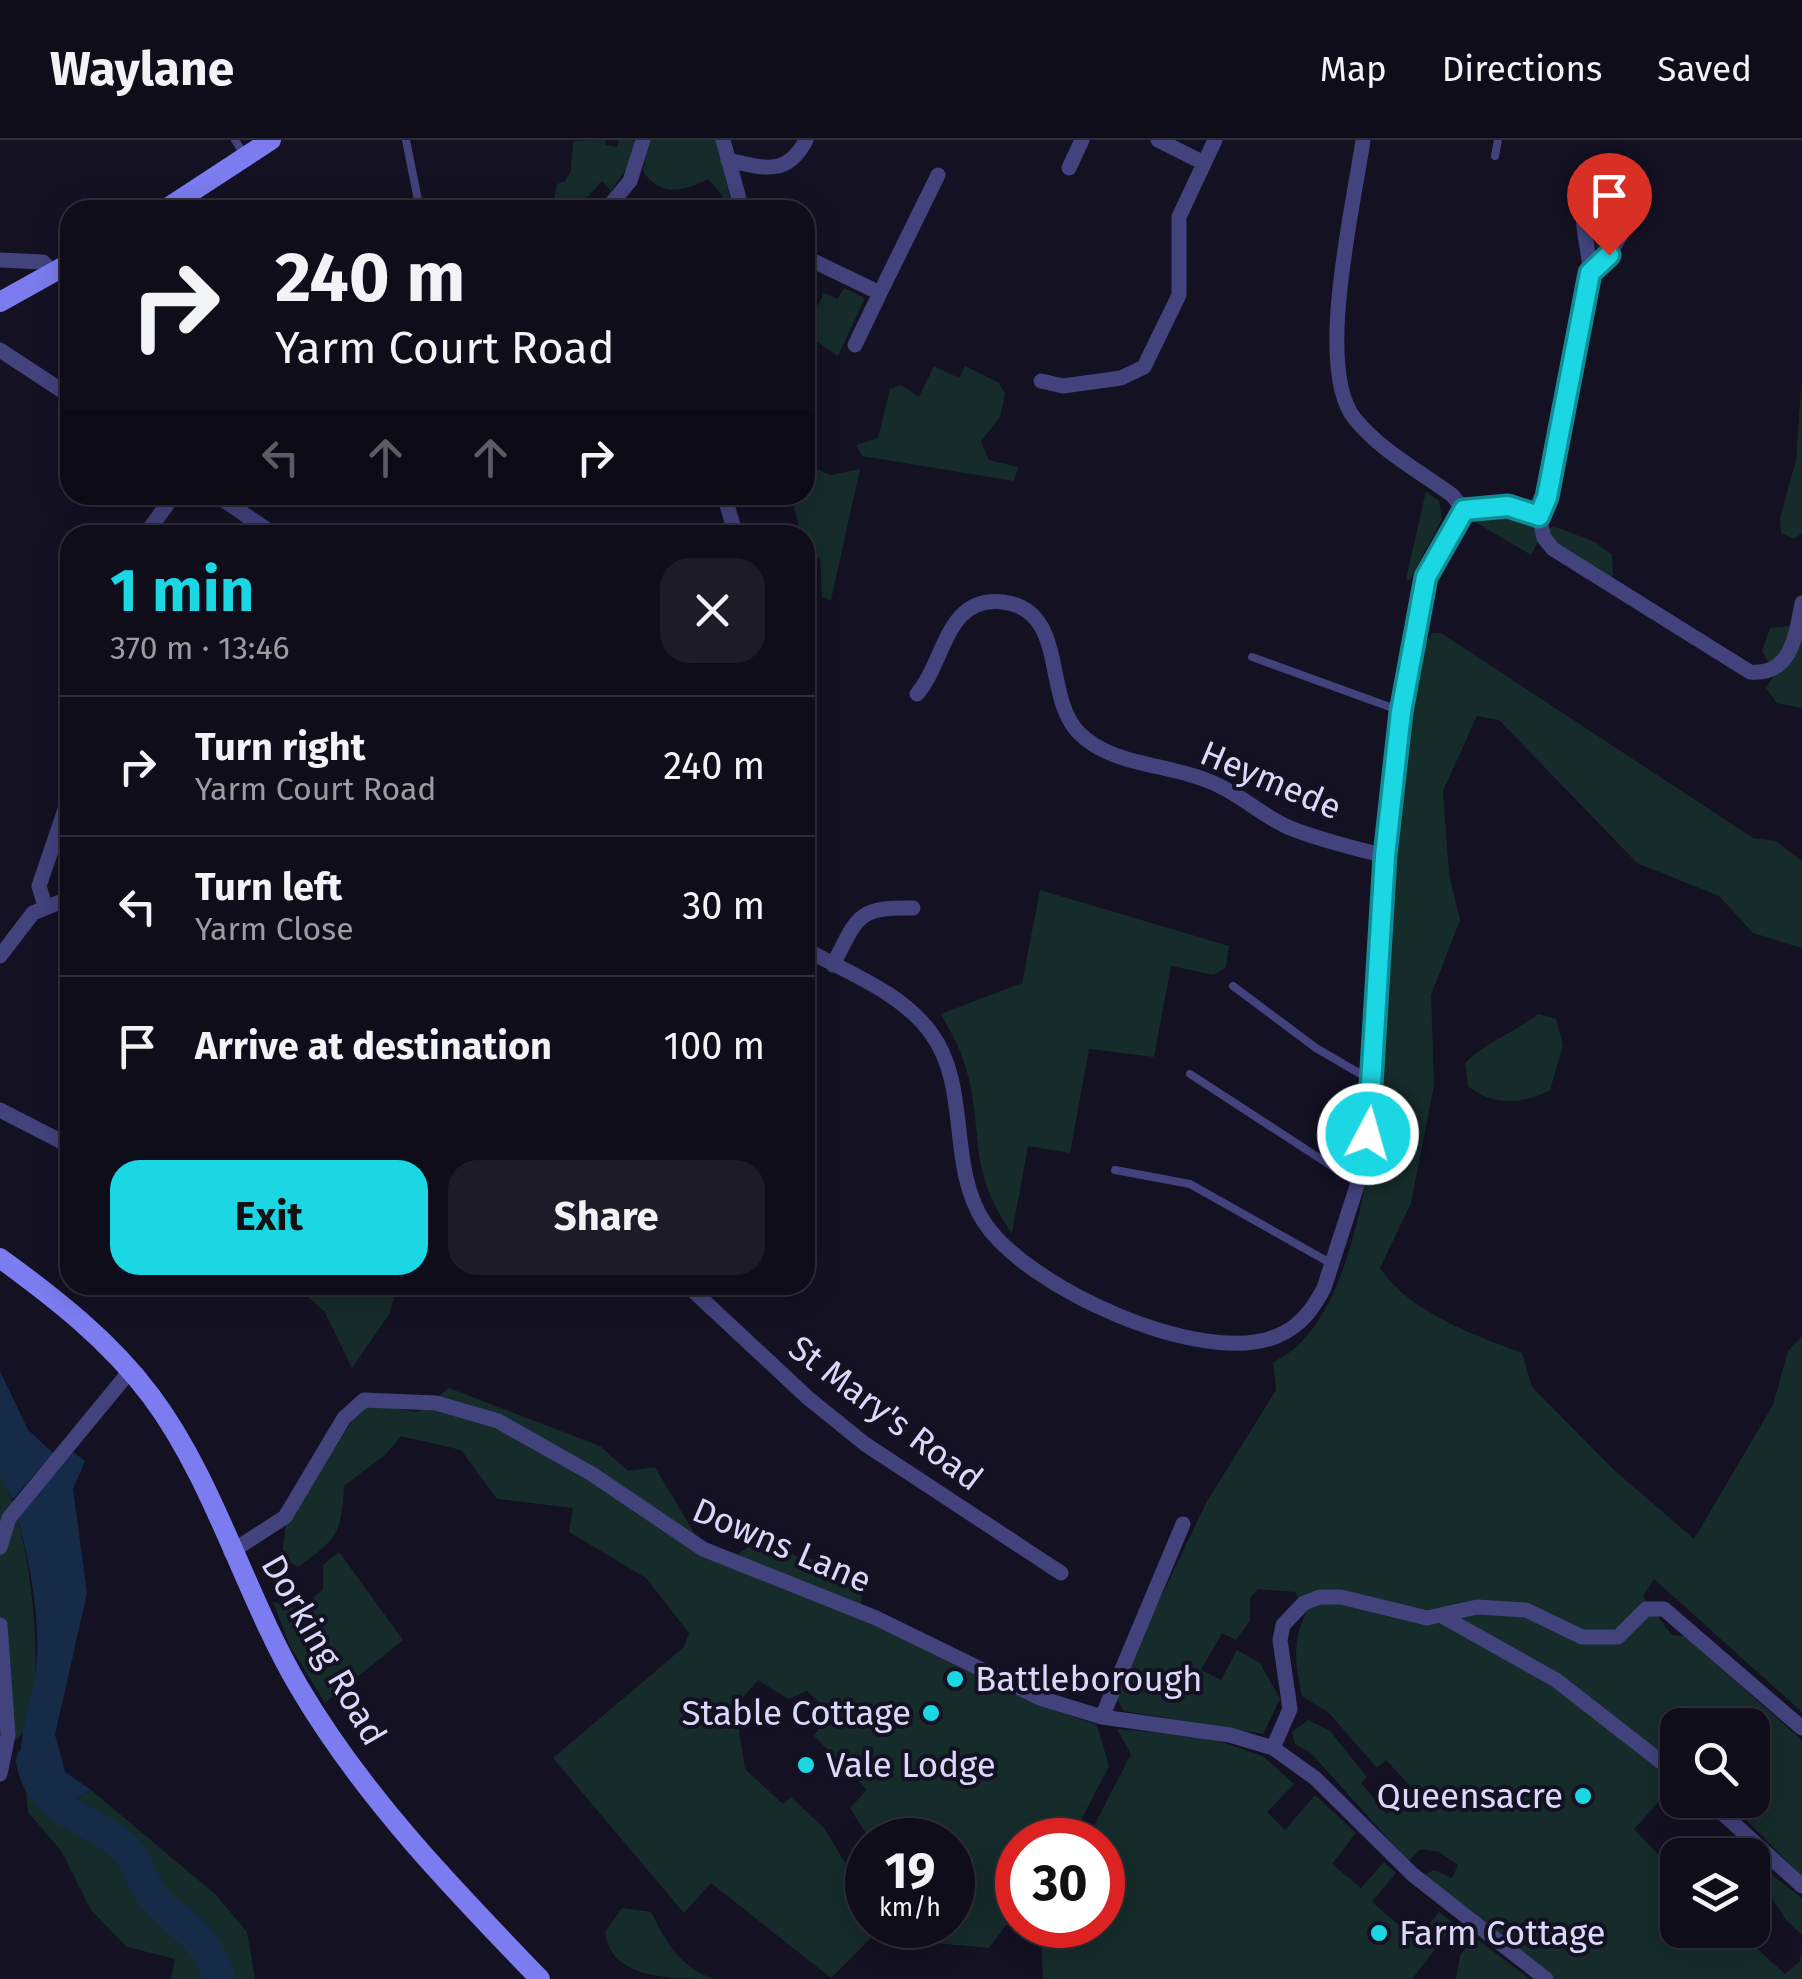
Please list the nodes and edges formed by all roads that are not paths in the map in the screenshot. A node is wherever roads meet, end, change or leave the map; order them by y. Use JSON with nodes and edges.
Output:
{"nodes":[{"id":1,"x":271,"y":140,"type":"edge"},
{"id":2,"x":406,"y":140,"type":"edge"},
{"id":3,"x":643,"y":140,"type":"edge"},
{"id":4,"x":723,"y":140,"type":"edge"},
{"id":5,"x":806,"y":140,"type":"edge"},
{"id":6,"x":1082,"y":140,"type":"edge"},
{"id":7,"x":1158,"y":140,"type":"edge"},
{"id":8,"x":1216,"y":140,"type":"edge"},
{"id":9,"x":1364,"y":140,"type":"edge"},
{"id":10,"x":1498,"y":140,"type":"edge"},
{"id":11,"x":240,"y":148,"type":"edge"},
{"id":12,"x":1495,"y":156,"type":"dead end"},
{"id":13,"x":728,"y":160,"type":"junction"},
{"id":14,"x":1204,"y":162,"type":"junction"},
{"id":15,"x":1069,"y":168,"type":"dead end"},
{"id":16,"x":938,"y":175,"type":"dead end"},
{"id":17,"x":176,"y":200,"type":"edge"},
{"id":18,"x":418,"y":200,"type":"edge"},
{"id":19,"x":615,"y":200,"type":"edge"},
{"id":20,"x":739,"y":200,"type":"edge"},
{"id":21,"x":0,"y":260,"type":"edge"},
{"id":22,"x":815,"y":262,"type":"edge"},
{"id":23,"x":60,"y":267,"type":"edge"},
{"id":24,"x":60,"y":269,"type":"edge"},
{"id":25,"x":1590,"y":273,"type":"junction"},
{"id":26,"x":880,"y":294,"type":"junction"},
{"id":27,"x":0,"y":302,"type":"edge"},
{"id":28,"x":855,"y":346,"type":"dead end"},
{"id":29,"x":0,"y":350,"type":"edge"},
{"id":30,"x":1041,"y":381,"type":"dead end"},
{"id":31,"x":60,"y":389,"type":"edge"},
{"id":32,"x":231,"y":505,"type":"edge"},
{"id":33,"x":1464,"y":510,"type":"junction"},
{"id":34,"x":1539,"y":516,"type":"junction"},
{"id":35,"x":261,"y":525,"type":"edge"},
{"id":36,"x":1802,"y":602,"type":"edge"},
{"id":37,"x":1252,"y":657,"type":"dead end"},
{"id":38,"x":917,"y":694,"type":"dead end"},
{"id":39,"x":1401,"y":712,"type":"junction"},
{"id":40,"x":60,"y":824,"type":"edge"},
{"id":41,"x":1385,"y":856,"type":"junction"},
{"id":42,"x":60,"y":901,"type":"edge"},
{"id":43,"x":45,"y":906,"type":"junction"},
{"id":44,"x":913,"y":908,"type":"dead end"},
{"id":45,"x":815,"y":955,"type":"edge"},
{"id":46,"x":0,"y":956,"type":"edge"},
{"id":47,"x":833,"y":965,"type":"junction"},
{"id":48,"x":1233,"y":986,"type":"dead end"},
{"id":49,"x":1190,"y":1074,"type":"dead end"},
{"id":50,"x":1373,"y":1080,"type":"junction"},
{"id":51,"x":0,"y":1110,"type":"edge"},
{"id":52,"x":60,"y":1141,"type":"edge"},
{"id":53,"x":1115,"y":1170,"type":"dead end"},
{"id":54,"x":1359,"y":1184,"type":"junction"},
{"id":55,"x":0,"y":1258,"type":"edge"},
{"id":56,"x":1332,"y":1264,"type":"junction"},
{"id":57,"x":697,"y":1295,"type":"edge"},
{"id":58,"x":130,"y":1371,"type":"junction"},
{"id":59,"x":1183,"y":1524,"type":"dead end"},
{"id":60,"x":0,"y":1547,"type":"edge"},
{"id":61,"x":231,"y":1552,"type":"junction"},
{"id":62,"x":1061,"y":1573,"type":"dead end"},
{"id":63,"x":1442,"y":1616,"type":"junction"},
{"id":64,"x":0,"y":1625,"type":"edge"},
{"id":65,"x":1102,"y":1717,"type":"junction"},
{"id":66,"x":1802,"y":1728,"type":"edge"},
{"id":67,"x":1273,"y":1748,"type":"junction"},
{"id":68,"x":1660,"y":1761,"type":"edge"},
{"id":69,"x":0,"y":1774,"type":"edge"},
{"id":70,"x":1728,"y":1818,"type":"edge"},
{"id":71,"x":1802,"y":1886,"type":"edge"},
{"id":72,"x":540,"y":1979,"type":"edge"},
{"id":73,"x":1546,"y":1979,"type":"edge"}],
"edges":[{"from":1,"to":11,"type":"main road"},
{"from":2,"to":18,"type":"lane"},
{"from":3,"to":19,"type":"street"},
{"from":4,"to":13,"type":"street"},
{"from":5,"to":13,"type":"street"},
{"from":6,"to":15,"type":"street"},
{"from":7,"to":14,"type":"street"},
{"from":8,"to":14,"type":"street"},
{"from":9,"to":33,"type":"street"},
{"from":10,"to":12,"type":"lane"},
{"from":11,"to":17,"type":"main road"},
{"from":13,"to":20,"type":"street"},
{"from":14,"to":30,"type":"street"},
{"from":16,"to":26,"type":"street"},
{"from":21,"to":23,"type":"street"},
{"from":22,"to":26,"type":"street"},
{"from":24,"to":27,"type":"main road"},
{"from":25,"to":25,"type":"street"},
{"from":25,"to":34,"type":"street"},
{"from":26,"to":28,"type":"street"},
{"from":29,"to":31,"type":"street"},
{"from":32,"to":35,"type":"street"},
{"from":33,"to":34,"type":"street"},
{"from":33,"to":39,"type":"street"},
{"from":34,"to":36,"type":"street"},
{"from":37,"to":39,"type":"lane"},
{"from":38,"to":41,"type":"street","name":"Heymede"},
{"from":39,"to":41,"type":"street"},
{"from":40,"to":43,"type":"street"},
{"from":41,"to":50,"type":"street"},
{"from":42,"to":43,"type":"street"},
{"from":43,"to":46,"type":"street"},
{"from":44,"to":47,"type":"street"},
{"from":45,"to":47,"type":"street"},
{"from":47,"to":56,"type":"street"},
{"from":48,"to":50,"type":"lane"},
{"from":49,"to":54,"type":"lane"},
{"from":50,"to":54,"type":"street"},
{"from":51,"to":52,"type":"street"},
{"from":53,"to":56,"type":"lane"},
{"from":54,"to":56,"type":"street"},
{"from":55,"to":58,"type":"main road","name":"Dorking Road"},
{"from":57,"to":62,"type":"street","name":"St Mary's Road"},
{"from":58,"to":60,"type":"street"},
{"from":58,"to":61,"type":"main road","name":"Dorking Road"},
{"from":59,"to":65,"type":"street"},
{"from":61,"to":65,"type":"street","name":"Downs Lane"},
{"from":61,"to":72,"type":"main road","name":"Dorking Road"},
{"from":63,"to":66,"type":"street"},
{"from":63,"to":67,"type":"street"},
{"from":63,"to":68,"type":"street"},
{"from":64,"to":69,"type":"street"},
{"from":65,"to":67,"type":"street","name":"Downs Lane"},
{"from":67,"to":73,"type":"street","name":"Downs Lane"},
{"from":70,"to":71,"type":"street"}]}
